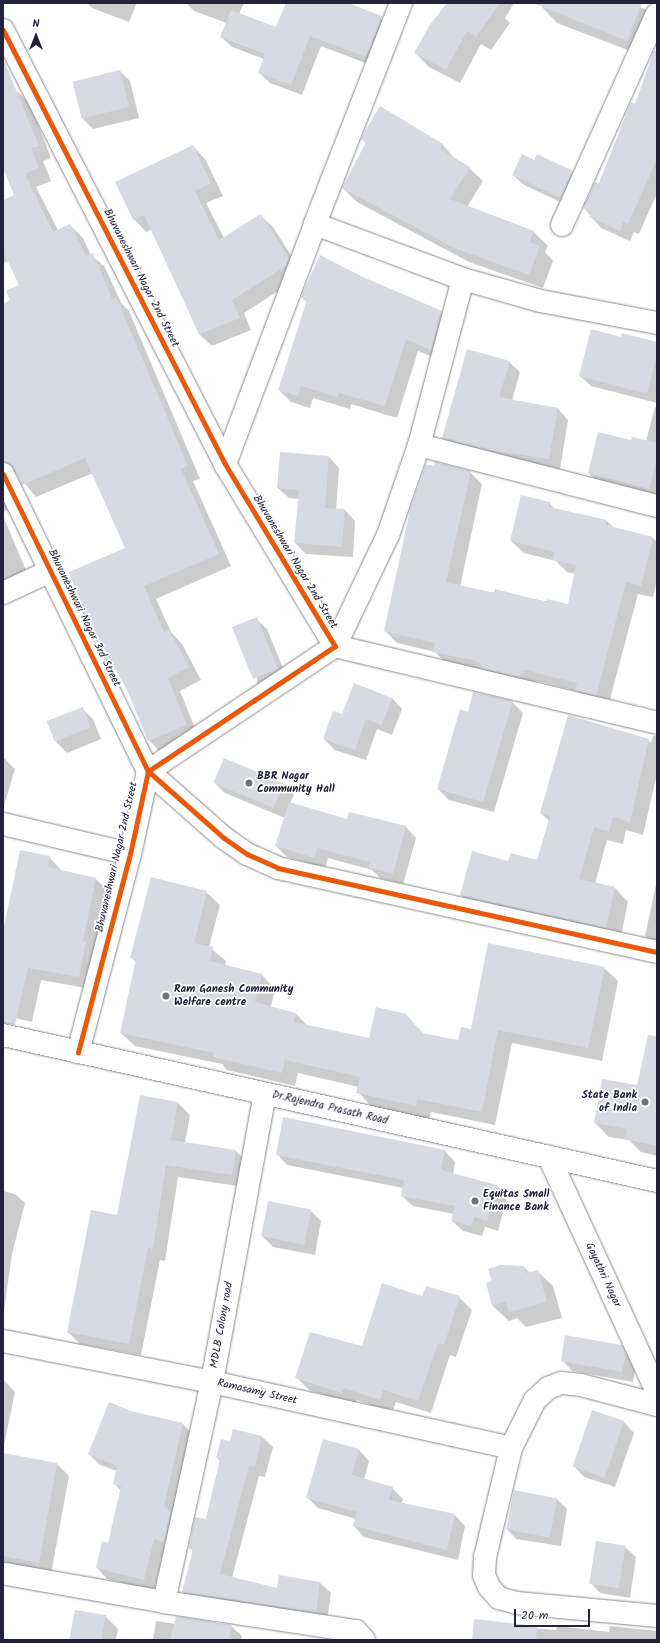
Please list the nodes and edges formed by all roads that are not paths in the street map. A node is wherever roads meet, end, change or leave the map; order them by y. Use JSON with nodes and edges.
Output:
{"nodes":[{"id":1,"x":401,"y":3,"type":"edge"},
{"id":2,"x":657,"y":14,"type":"edge"},
{"id":3,"x":3,"y":30,"type":"edge"},
{"id":4,"x":316,"y":224,"type":"junction"},
{"id":5,"x":562,"y":226,"type":"dead end"},
{"id":6,"x":462,"y":279,"type":"junction"},
{"id":7,"x":657,"y":323,"type":"edge"},
{"id":8,"x":419,"y":445,"type":"junction"},
{"id":9,"x":225,"y":464,"type":"junction"},
{"id":10,"x":3,"y":474,"type":"edge"},
{"id":11,"x":657,"y":506,"type":"edge"},
{"id":12,"x":50,"y":571,"type":"junction"},
{"id":13,"x":3,"y":593,"type":"edge"},
{"id":14,"x":334,"y":646,"type":"junction"},
{"id":15,"x":657,"y":723,"type":"edge"},
{"id":16,"x":148,"y":771,"type":"junction"},
{"id":17,"x":3,"y":824,"type":"edge"},
{"id":18,"x":130,"y":854,"type":"junction"},
{"id":19,"x":657,"y":952,"type":"edge"},
{"id":20,"x":3,"y":1035,"type":"edge"},
{"id":21,"x":78,"y":1052,"type":"junction"},
{"id":22,"x":265,"y":1094,"type":"junction"},
{"id":23,"x":549,"y":1157,"type":"junction"},
{"id":24,"x":657,"y":1181,"type":"edge"},
{"id":25,"x":3,"y":1341,"type":"edge"},
{"id":26,"x":212,"y":1382,"type":"junction"},
{"id":27,"x":657,"y":1392,"type":"edge"},
{"id":28,"x":657,"y":1405,"type":"edge"},
{"id":29,"x":511,"y":1448,"type":"junction"},
{"id":30,"x":6,"y":1574,"type":"dead end"},
{"id":31,"x":164,"y":1602,"type":"junction"},
{"id":32,"x":657,"y":1616,"type":"edge"},
{"id":33,"x":364,"y":1640,"type":"edge"}],
"edges":[{"from":1,"to":4,"type":"street"},
{"from":2,"to":5,"type":"street"},
{"from":3,"to":9,"type":"street","name":"Bhuvaneshwari Nagar 2nd Street"},
{"from":4,"to":6,"type":"street"},
{"from":4,"to":9,"type":"street"},
{"from":6,"to":7,"type":"street"},
{"from":6,"to":8,"type":"street"},
{"from":8,"to":11,"type":"street"},
{"from":8,"to":14,"type":"street"},
{"from":9,"to":14,"type":"street","name":"Bhuvaneshwari Nagar 2nd Street"},
{"from":10,"to":12,"type":"street","name":"Bhuvaneshwari Nagar 3rd Street"},
{"from":12,"to":13,"type":"street"},
{"from":12,"to":16,"type":"street","name":"Bhuvaneshwari Nagar 3rd Street"},
{"from":14,"to":15,"type":"street"},
{"from":14,"to":16,"type":"street","name":"Bhuvaneshwari Nagar 2nd Street"},
{"from":16,"to":18,"type":"street","name":"Bhuvaneshwari Nagar 2nd Street"},
{"from":16,"to":19,"type":"street"},
{"from":17,"to":18,"type":"street"},
{"from":18,"to":21,"type":"street","name":"Bhuvaneshwari Nagar 2nd Street"},
{"from":20,"to":21,"type":"street","name":"Dr.Rajendra Prasath Road"},
{"from":21,"to":22,"type":"street","name":"Dr.Rajendra Prasath Road"},
{"from":22,"to":23,"type":"street","name":"Dr.Rajendra Prasath Road"},
{"from":22,"to":26,"type":"street","name":"MDLB Colony road"},
{"from":23,"to":24,"type":"street","name":"Dr.Rajendra Prasath Road"},
{"from":23,"to":27,"type":"street","name":"Gayathri Nagar"},
{"from":25,"to":26,"type":"street","name":"Ramasamy Street"},
{"from":26,"to":29,"type":"street","name":"Ramasamy Street"},
{"from":26,"to":31,"type":"street","name":"MDLB Colony road"},
{"from":28,"to":29,"type":"street"},
{"from":29,"to":32,"type":"street"},
{"from":30,"to":31,"type":"street"},
{"from":31,"to":33,"type":"street"}]}
